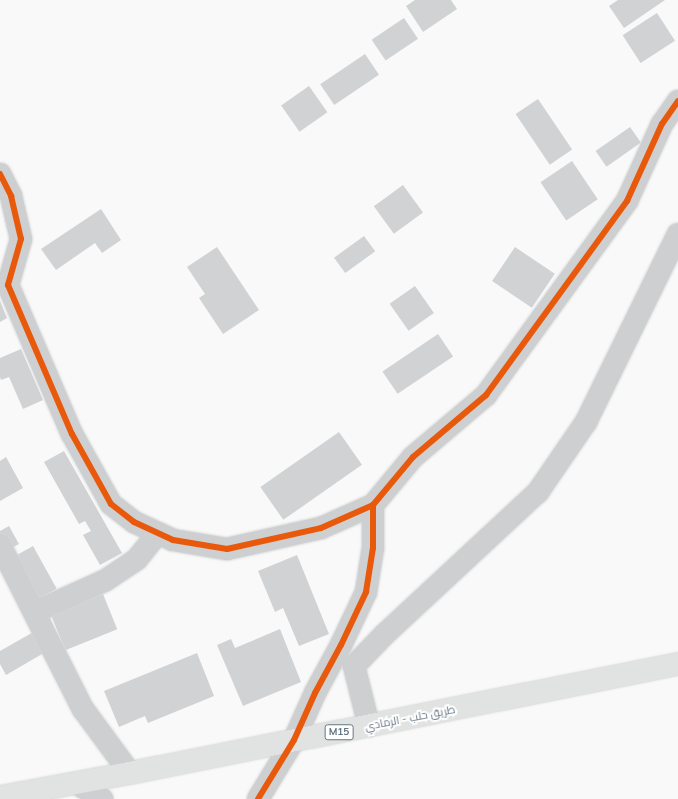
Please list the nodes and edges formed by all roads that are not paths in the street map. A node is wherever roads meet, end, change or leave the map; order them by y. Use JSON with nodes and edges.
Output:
{"nodes":[{"id":1,"x":678,"y":101,"type":"edge"},
{"id":2,"x":0,"y":174,"type":"edge"},
{"id":3,"x":678,"y":234,"type":"edge"},
{"id":4,"x":373,"y":505,"type":"junction"},
{"id":5,"x":158,"y":533,"type":"junction"},
{"id":6,"x":0,"y":545,"type":"edge"},
{"id":7,"x":35,"y":612,"type":"junction"},
{"id":8,"x":678,"y":664,"type":"edge"},
{"id":9,"x":369,"y":726,"type":"junction"},
{"id":10,"x":294,"y":740,"type":"junction"},
{"id":11,"x":130,"y":773,"type":"junction"},
{"id":12,"x":76,"y":783,"type":"junction"},
{"id":13,"x":0,"y":797,"type":"edge"},
{"id":14,"x":102,"y":799,"type":"edge"},
{"id":15,"x":258,"y":799,"type":"edge"}],
"edges":[{"from":1,"to":4,"type":"street"},
{"from":2,"to":5,"type":"street"},
{"from":3,"to":9,"type":"street"},
{"from":4,"to":5,"type":"street"},
{"from":4,"to":10,"type":"street"},
{"from":5,"to":7,"type":"street"},
{"from":6,"to":7,"type":"street"},
{"from":7,"to":11,"type":"street"},
{"from":8,"to":9,"type":"highway","name":"طريق حلب - الرمادي","number":"M15"},
{"from":9,"to":10,"type":"highway","name":"طريق حلب - الرمادي","number":"M15"},
{"from":10,"to":11,"type":"highway","name":"طريق حلب - الرمادي","number":"M15"},
{"from":10,"to":15,"type":"street"},
{"from":11,"to":12,"type":"highway","name":"طريق حلب - الرمادي","number":"M15"},
{"from":12,"to":13,"type":"highway","name":"طريق حلب - الرمادي","number":"M15"},
{"from":12,"to":14,"type":"street"}]}
